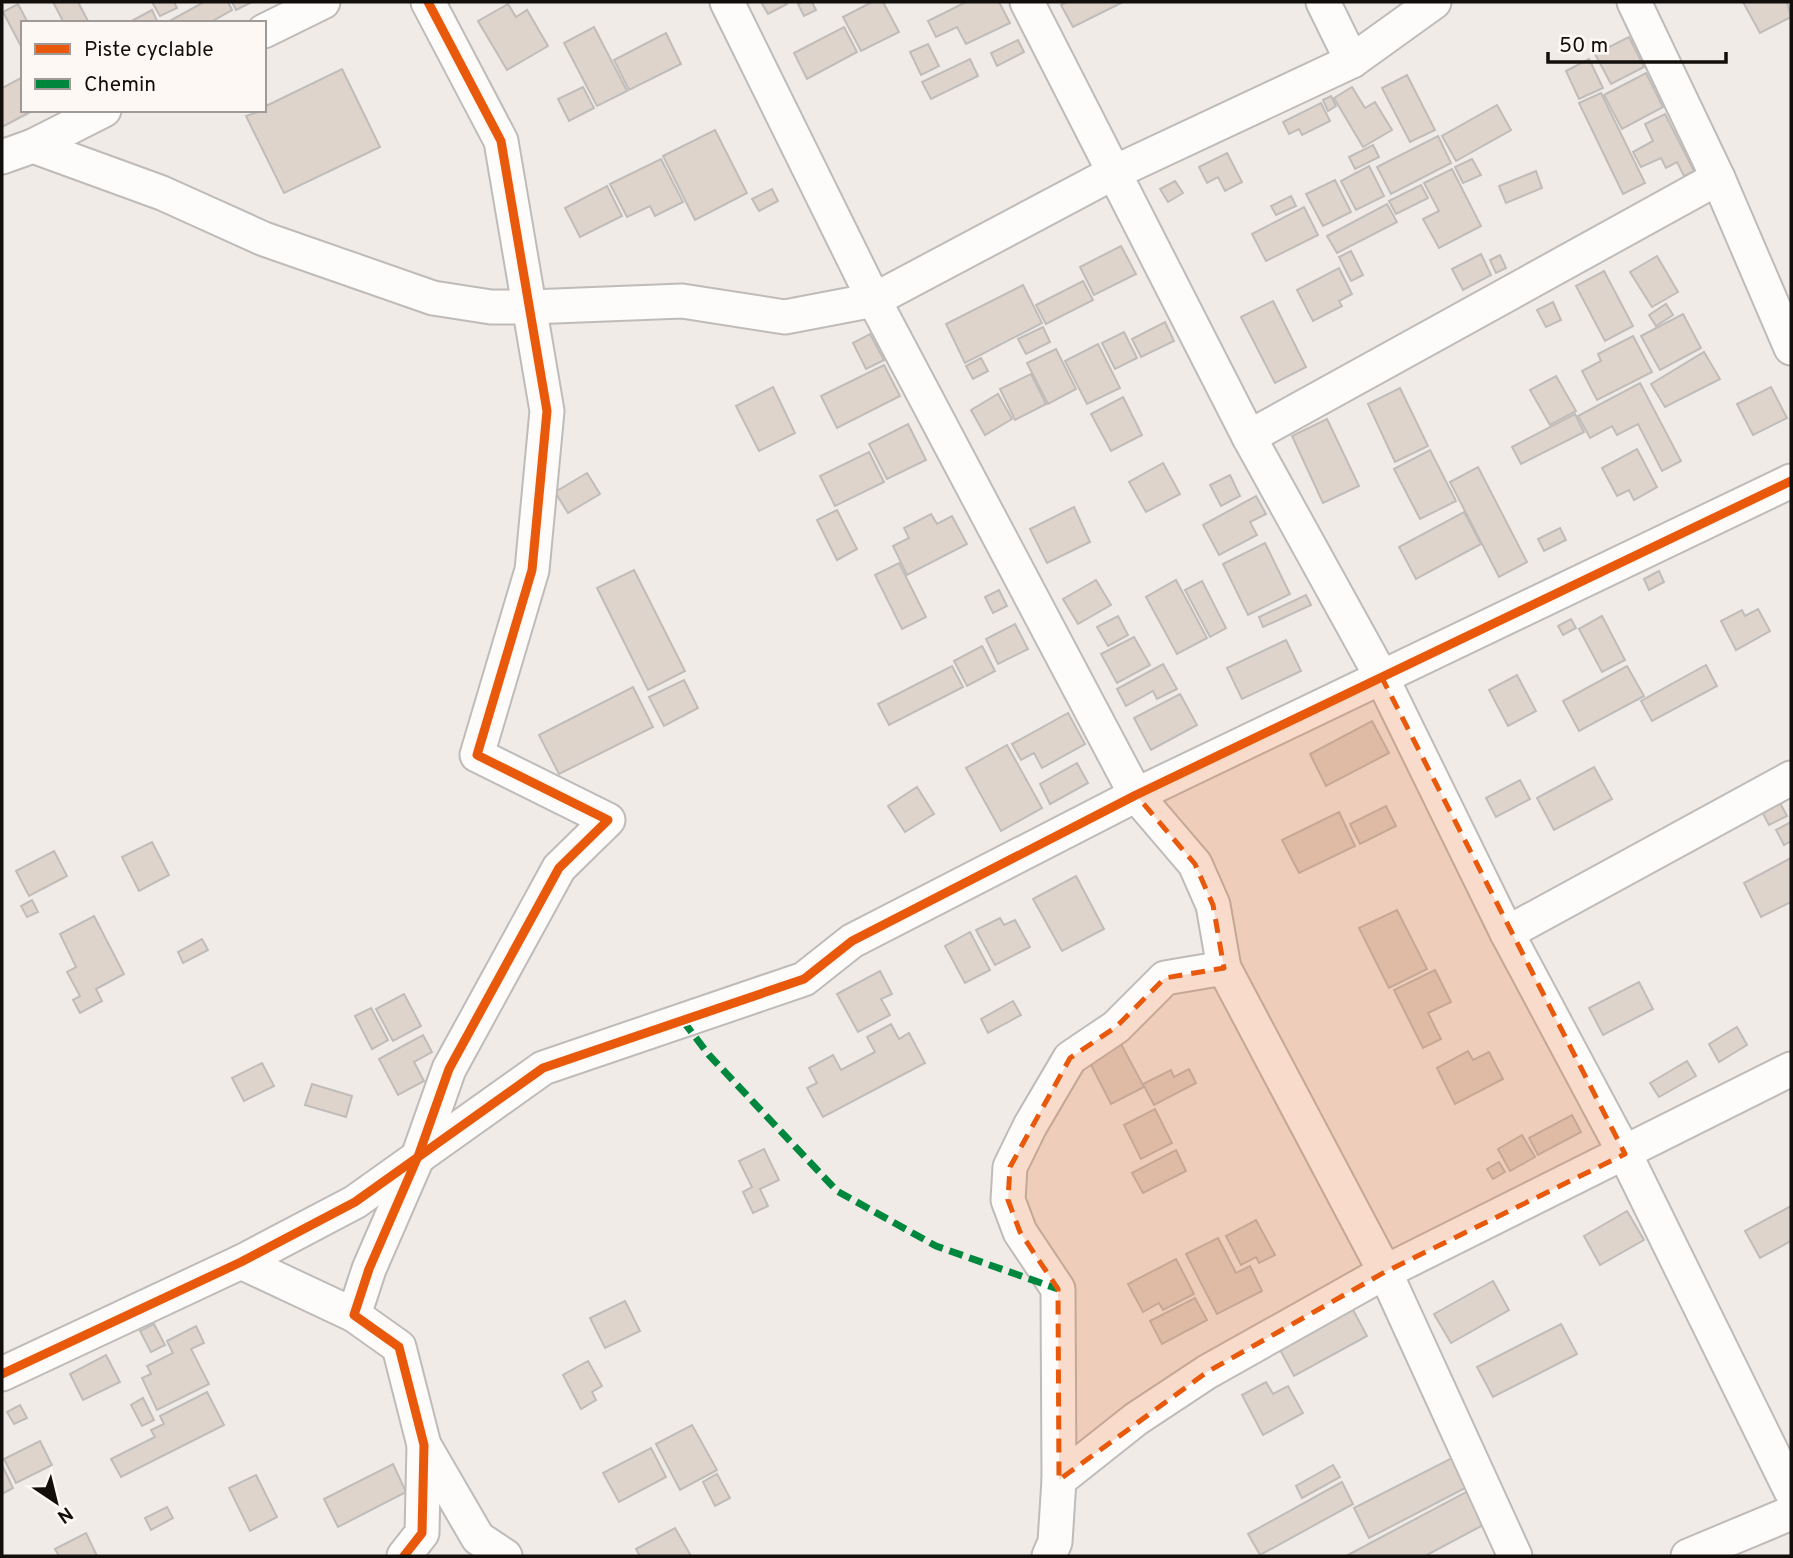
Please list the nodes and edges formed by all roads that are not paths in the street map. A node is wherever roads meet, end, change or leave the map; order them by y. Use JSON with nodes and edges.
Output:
{"nodes":[{"id":1,"x":323,"y":2,"type":"edge"},
{"id":2,"x":428,"y":2,"type":"edge"},
{"id":3,"x":727,"y":2,"type":"edge"},
{"id":4,"x":1027,"y":2,"type":"edge"},
{"id":5,"x":1323,"y":2,"type":"edge"},
{"id":6,"x":1434,"y":2,"type":"edge"},
{"id":7,"x":1633,"y":2,"type":"edge"},
{"id":8,"x":266,"y":30,"type":"edge"},
{"id":9,"x":1352,"y":61,"type":"junction"},
{"id":10,"x":100,"y":112,"type":"edge"},
{"id":11,"x":33,"y":146,"type":"junction"},
{"id":12,"x":2,"y":157,"type":"edge"},
{"id":13,"x":1113,"y":173,"type":"junction"},
{"id":14,"x":1718,"y":178,"type":"junction"},
{"id":15,"x":874,"y":300,"type":"junction"},
{"id":16,"x":530,"y":307,"type":"junction"},
{"id":17,"x":1791,"y":348,"type":"edge"},
{"id":18,"x":1249,"y":437,"type":"junction"},
{"id":19,"x":1791,"y":481,"type":"edge"},
{"id":20,"x":1381,"y":676,"type":"junction"},
{"id":21,"x":1791,"y":778,"type":"edge"},
{"id":22,"x":1136,"y":795,"type":"junction"},
{"id":23,"x":1507,"y":933,"type":"junction"},
{"id":24,"x":1224,"y":968,"type":"junction"},
{"id":25,"x":1791,"y":1069,"type":"edge"},
{"id":26,"x":419,"y":1154,"type":"junction"},
{"id":27,"x":1625,"y":1154,"type":"junction"},
{"id":28,"x":241,"y":1262,"type":"junction"},
{"id":29,"x":1385,"y":1272,"type":"junction"},
{"id":30,"x":354,"y":1315,"type":"junction"},
{"id":31,"x":2,"y":1374,"type":"edge"},
{"id":32,"x":424,"y":1445,"type":"junction"},
{"id":33,"x":1059,"y":1480,"type":"junction"},
{"id":34,"x":1791,"y":1490,"type":"edge"},
{"id":35,"x":1791,"y":1513,"type":"edge"},
{"id":36,"x":404,"y":1556,"type":"edge"},
{"id":37,"x":505,"y":1556,"type":"edge"},
{"id":38,"x":1049,"y":1556,"type":"edge"},
{"id":39,"x":1515,"y":1556,"type":"edge"},
{"id":40,"x":1688,"y":1556,"type":"edge"}],
"edges":[{"from":1,"to":8,"type":"street"},
{"from":2,"to":16,"type":"street"},
{"from":3,"to":15,"type":"street"},
{"from":4,"to":13,"type":"street"},
{"from":5,"to":9,"type":"street"},
{"from":6,"to":9,"type":"street"},
{"from":7,"to":14,"type":"street"},
{"from":9,"to":13,"type":"street"},
{"from":10,"to":11,"type":"street"},
{"from":11,"to":12,"type":"street"},
{"from":11,"to":16,"type":"street"},
{"from":13,"to":15,"type":"street"},
{"from":13,"to":18,"type":"street"},
{"from":14,"to":17,"type":"street"},
{"from":14,"to":18,"type":"street"},
{"from":15,"to":16,"type":"street"},
{"from":15,"to":22,"type":"street"},
{"from":16,"to":26,"type":"street"},
{"from":18,"to":20,"type":"street"},
{"from":19,"to":20,"type":"street"},
{"from":20,"to":22,"type":"street"},
{"from":20,"to":23,"type":"street"},
{"from":21,"to":23,"type":"street"},
{"from":22,"to":24,"type":"street"},
{"from":22,"to":26,"type":"street"},
{"from":23,"to":27,"type":"street"},
{"from":24,"to":29,"type":"street"},
{"from":24,"to":33,"type":"street"},
{"from":25,"to":27,"type":"street"},
{"from":26,"to":28,"type":"street"},
{"from":26,"to":30,"type":"street"},
{"from":27,"to":29,"type":"street"},
{"from":27,"to":34,"type":"street"},
{"from":28,"to":30,"type":"street"},
{"from":28,"to":31,"type":"street"},
{"from":29,"to":33,"type":"street"},
{"from":29,"to":39,"type":"street"},
{"from":30,"to":32,"type":"street"},
{"from":32,"to":36,"type":"street"},
{"from":32,"to":37,"type":"street"},
{"from":33,"to":38,"type":"street"},
{"from":35,"to":40,"type":"street"}]}
